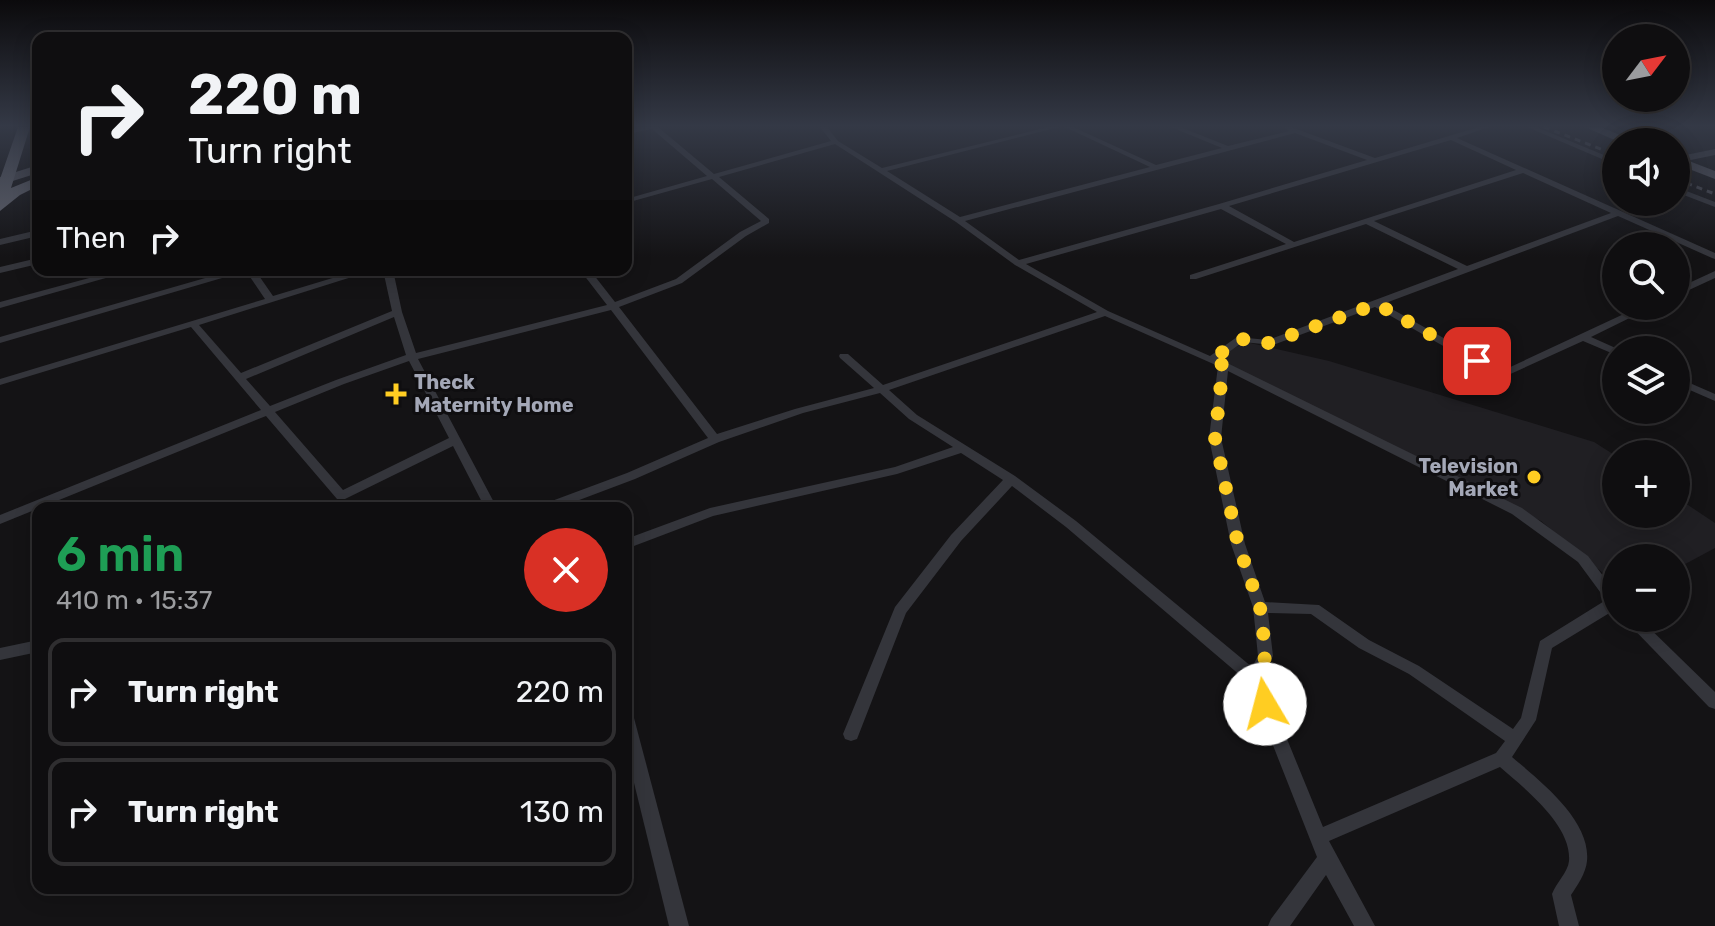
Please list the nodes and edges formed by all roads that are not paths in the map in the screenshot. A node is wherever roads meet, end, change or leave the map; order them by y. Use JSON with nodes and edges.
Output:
{"nodes":[{"id":1,"x":707,"y":170,"type":"edge"},
{"id":2,"x":735,"y":170,"type":"edge"},
{"id":3,"x":881,"y":170,"type":"edge"},
{"id":4,"x":1138,"y":170,"type":"edge"},
{"id":5,"x":1339,"y":170,"type":"edge"},
{"id":6,"x":1524,"y":170,"type":"joint"},
{"id":7,"x":32,"y":172,"type":"edge"},
{"id":8,"x":714,"y":176,"type":"junction"},
{"id":9,"x":3,"y":177,"type":"edge"},
{"id":10,"x":32,"y":184,"type":"edge"},
{"id":11,"x":1690,"y":195,"type":"edge"},
{"id":12,"x":632,"y":199,"type":"edge"},
{"id":13,"x":0,"y":204,"type":"edge"},
{"id":14,"x":1715,"y":205,"type":"edge"},
{"id":15,"x":1222,"y":206,"type":"junction"},
{"id":16,"x":1602,"y":206,"type":"edge"},
{"id":17,"x":1610,"y":216,"type":"edge"},
{"id":18,"x":1625,"y":216,"type":"edge"},
{"id":19,"x":959,"y":220,"type":"junction"},
{"id":20,"x":1367,"y":221,"type":"junction"},
{"id":21,"x":32,"y":234,"type":"edge"},
{"id":22,"x":0,"y":242,"type":"edge"},
{"id":23,"x":1294,"y":245,"type":"junction"},
{"id":24,"x":1715,"y":256,"type":"edge"},
{"id":25,"x":32,"y":262,"type":"edge"},
{"id":26,"x":1018,"y":263,"type":"junction"},
{"id":27,"x":0,"y":270,"type":"edge"},
{"id":28,"x":1467,"y":270,"type":"junction"},
{"id":29,"x":1715,"y":274,"type":"edge"},
{"id":30,"x":107,"y":276,"type":"edge"},
{"id":31,"x":222,"y":276,"type":"edge"},
{"id":32,"x":254,"y":276,"type":"edge"},
{"id":33,"x":349,"y":276,"type":"edge"},
{"id":34,"x":389,"y":276,"type":"edge"},
{"id":35,"x":590,"y":276,"type":"edge"},
{"id":36,"x":1193,"y":277,"type":"dead end"},
{"id":37,"x":1690,"y":286,"type":"edge"},
{"id":38,"x":270,"y":299,"type":"junction"},
{"id":39,"x":1377,"y":304,"type":"junction"},
{"id":40,"x":0,"y":305,"type":"edge"},
{"id":41,"x":614,"y":306,"type":"junction"},
{"id":42,"x":397,"y":312,"type":"junction"},
{"id":43,"x":1105,"y":313,"type":"junction"},
{"id":44,"x":1619,"y":320,"type":"edge"},
{"id":45,"x":193,"y":324,"type":"junction"},
{"id":46,"x":1583,"y":337,"type":"junction"},
{"id":47,"x":0,"y":340,"type":"edge"},
{"id":48,"x":1602,"y":346,"type":"edge"},
{"id":49,"x":844,"y":356,"type":"dead end"},
{"id":50,"x":412,"y":357,"type":"junction"},
{"id":51,"x":1217,"y":363,"type":"junction"},
{"id":52,"x":241,"y":377,"type":"junction"},
{"id":53,"x":0,"y":382,"type":"edge"},
{"id":54,"x":1690,"y":386,"type":"edge"},
{"id":55,"x":879,"y":390,"type":"junction"},
{"id":56,"x":1715,"y":398,"type":"edge"},
{"id":57,"x":270,"y":412,"type":"junction"},
{"id":58,"x":715,"y":439,"type":"junction"},
{"id":59,"x":455,"y":440,"type":"junction"},
{"id":60,"x":963,"y":448,"type":"junction"},
{"id":61,"x":1011,"y":479,"type":"junction"},
{"id":62,"x":45,"y":502,"type":"edge"},
{"id":63,"x":488,"y":502,"type":"edge"},
{"id":64,"x":561,"y":502,"type":"edge"},
{"id":65,"x":32,"y":507,"type":"edge"},
{"id":66,"x":0,"y":520,"type":"edge"},
{"id":67,"x":632,"y":542,"type":"edge"},
{"id":68,"x":1602,"y":585,"type":"edge"},
{"id":69,"x":1260,"y":607,"type":"junction"},
{"id":70,"x":1602,"y":611,"type":"edge"},
{"id":71,"x":1645,"y":632,"type":"edge"},
{"id":72,"x":32,"y":647,"type":"edge"},
{"id":73,"x":0,"y":654,"type":"edge"},
{"id":74,"x":1254,"y":678,"type":"junction"},
{"id":75,"x":1713,"y":697,"type":"edge"},
{"id":76,"x":851,"y":734,"type":"dead end"},
{"id":77,"x":1515,"y":739,"type":"junction"},
{"id":78,"x":632,"y":742,"type":"edge"},
{"id":79,"x":1502,"y":758,"type":"junction"},
{"id":80,"x":1319,"y":837,"type":"junction"},
{"id":81,"x":1327,"y":859,"type":"junction"},
{"id":82,"x":679,"y":926,"type":"edge"},
{"id":83,"x":1278,"y":926,"type":"edge"},
{"id":84,"x":1365,"y":926,"type":"edge"},
{"id":85,"x":1569,"y":926,"type":"edge"}],
"edges":[{"from":1,"to":8,"type":"street"},
{"from":2,"to":8,"type":"street"},
{"from":3,"to":19,"type":"street"},
{"from":4,"to":19,"type":"street"},
{"from":5,"to":15,"type":"street"},
{"from":6,"to":16,"type":"street"},
{"from":6,"to":20,"type":"street"},
{"from":7,"to":9,"type":"main road"},
{"from":8,"to":12,"type":"street"},
{"from":8,"to":41,"type":"street"},
{"from":9,"to":13,"type":"highway"},
{"from":10,"to":13,"type":"highway"},
{"from":11,"to":14,"type":"street"},
{"from":15,"to":23,"type":"street"},
{"from":15,"to":26,"type":"street"},
{"from":17,"to":28,"type":"street"},
{"from":18,"to":24,"type":"street"},
{"from":19,"to":26,"type":"street"},
{"from":20,"to":23,"type":"street"},
{"from":20,"to":28,"type":"street"},
{"from":21,"to":22,"type":"street"},
{"from":23,"to":36,"type":"street"},
{"from":25,"to":27,"type":"street"},
{"from":26,"to":43,"type":"street"},
{"from":28,"to":39,"type":"street"},
{"from":29,"to":37,"type":"street"},
{"from":30,"to":40,"type":"street"},
{"from":31,"to":47,"type":"street"},
{"from":32,"to":38,"type":"street"},
{"from":33,"to":38,"type":"street"},
{"from":34,"to":42,"type":"street"},
{"from":35,"to":41,"type":"street"},
{"from":38,"to":45,"type":"street"},
{"from":39,"to":46,"type":"street"},
{"from":39,"to":51,"type":"street"},
{"from":41,"to":50,"type":"street"},
{"from":41,"to":58,"type":"street"},
{"from":42,"to":50,"type":"street"},
{"from":42,"to":52,"type":"street"},
{"from":43,"to":51,"type":"street"},
{"from":43,"to":55,"type":"street"},
{"from":44,"to":46,"type":"street"},
{"from":45,"to":52,"type":"street"},
{"from":45,"to":53,"type":"street"},
{"from":46,"to":48,"type":"street"},
{"from":49,"to":55,"type":"street"},
{"from":50,"to":57,"type":"street"},
{"from":50,"to":59,"type":"street"},
{"from":51,"to":68,"type":"street"},
{"from":51,"to":69,"type":"street"},
{"from":52,"to":57,"type":"street"},
{"from":54,"to":56,"type":"street"},
{"from":55,"to":58,"type":"street"},
{"from":55,"to":60,"type":"street"},
{"from":57,"to":59,"type":"street"},
{"from":57,"to":62,"type":"street"},
{"from":58,"to":64,"type":"street"},
{"from":59,"to":63,"type":"street"},
{"from":60,"to":61,"type":"street"},
{"from":60,"to":67,"type":"street"},
{"from":61,"to":74,"type":"street"},
{"from":61,"to":76,"type":"street"},
{"from":65,"to":66,"type":"street"},
{"from":69,"to":74,"type":"street"},
{"from":69,"to":77,"type":"street"},
{"from":70,"to":77,"type":"street"},
{"from":71,"to":75,"type":"street"},
{"from":72,"to":73,"type":"street"},
{"from":74,"to":80,"type":"street"},
{"from":77,"to":79,"type":"street"},
{"from":78,"to":82,"type":"street"},
{"from":79,"to":80,"type":"street"},
{"from":79,"to":85,"type":"street"},
{"from":80,"to":81,"type":"street"},
{"from":81,"to":83,"type":"street"},
{"from":81,"to":84,"type":"street"}]}
